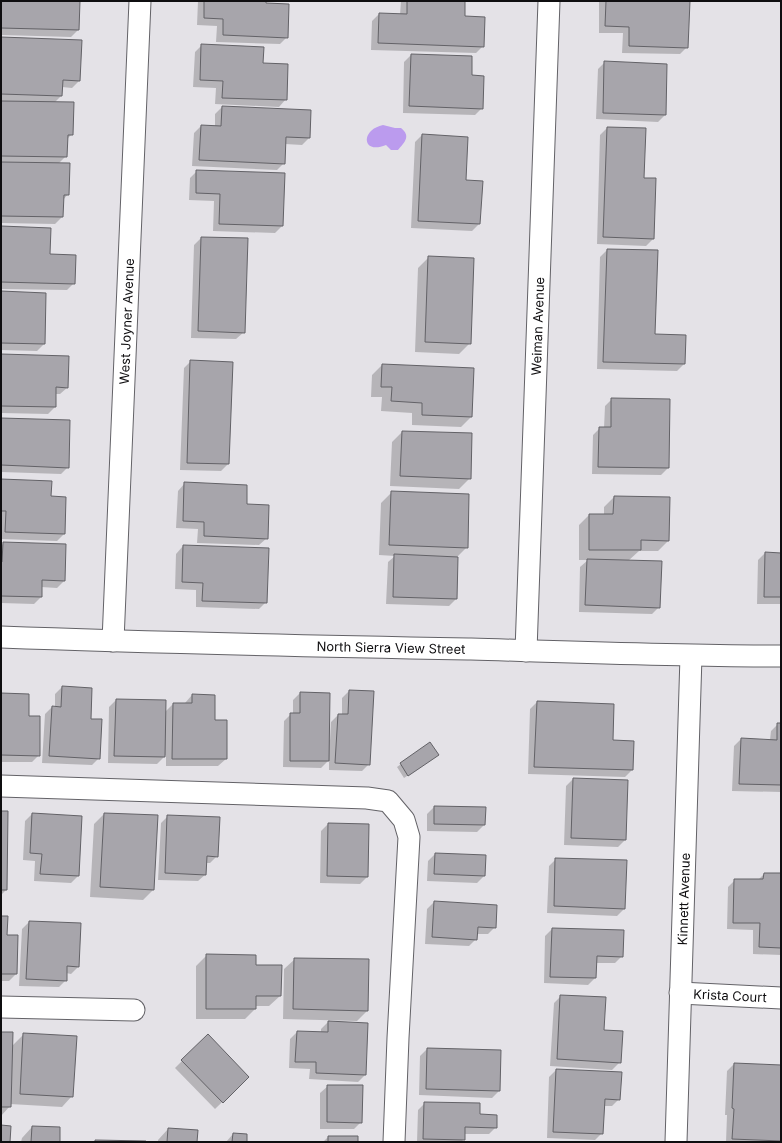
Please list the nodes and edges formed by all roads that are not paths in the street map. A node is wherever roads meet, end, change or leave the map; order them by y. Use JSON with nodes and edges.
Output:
{"nodes":[{"id":1,"x":140,"y":1,"type":"edge"},
{"id":2,"x":549,"y":1,"type":"edge"},
{"id":3,"x":1,"y":637,"type":"edge"},
{"id":4,"x":113,"y":641,"type":"junction"},
{"id":5,"x":526,"y":651,"type":"junction"},
{"id":6,"x":691,"y":656,"type":"junction"},
{"id":7,"x":781,"y":656,"type":"edge"},
{"id":8,"x":1,"y":786,"type":"edge"},
{"id":9,"x":680,"y":993,"type":"junction"},
{"id":10,"x":781,"y":998,"type":"edge"},
{"id":11,"x":1,"y":1007,"type":"edge"},
{"id":12,"x":134,"y":1010,"type":"dead end"},
{"id":13,"x":394,"y":1142,"type":"edge"},
{"id":14,"x":676,"y":1142,"type":"edge"}],
"edges":[{"from":1,"to":4,"type":"street","name":"West Joyner Avenue"},
{"from":2,"to":5,"type":"street","name":"Weiman Avenue"},
{"from":3,"to":4,"type":"street","name":"North Sierra View Street"},
{"from":4,"to":5,"type":"street","name":"North Sierra View Street"},
{"from":5,"to":6,"type":"street","name":"North Sierra View Street"},
{"from":6,"to":7,"type":"street","name":"North Sierra View Street"},
{"from":6,"to":9,"type":"street","name":"Kinnett Avenue"},
{"from":8,"to":13,"type":"street"},
{"from":9,"to":10,"type":"street","name":"Krista Court"},
{"from":9,"to":14,"type":"street","name":"Kinnett Avenue"},
{"from":11,"to":12,"type":"street"}]}
